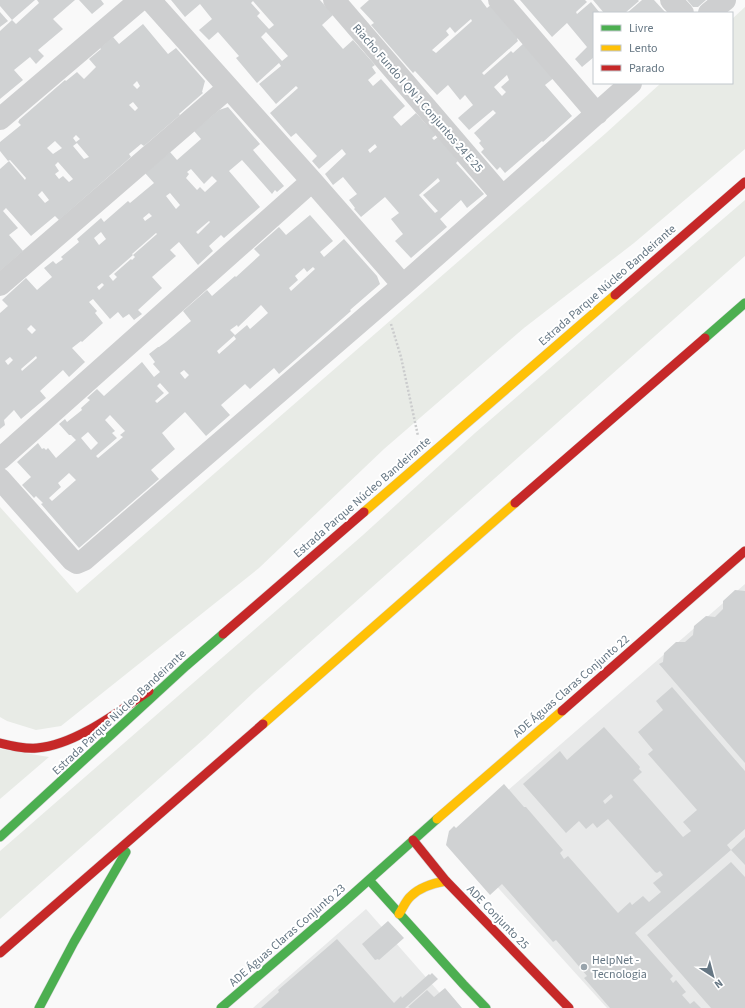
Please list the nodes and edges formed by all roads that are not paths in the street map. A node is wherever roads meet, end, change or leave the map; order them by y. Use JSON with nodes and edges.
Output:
{"nodes":[{"id":1,"x":140,"y":0,"type":"edge"},
{"id":2,"x":150,"y":0,"type":"edge"},
{"id":3,"x":334,"y":0,"type":"edge"},
{"id":4,"x":499,"y":0,"type":"edge"},
{"id":5,"x":672,"y":0,"type":"edge"},
{"id":6,"x":725,"y":0,"type":"edge"},
{"id":7,"x":682,"y":12,"type":"edge"},
{"id":8,"x":710,"y":12,"type":"edge"},
{"id":9,"x":630,"y":84,"type":"edge"},
{"id":10,"x":228,"y":88,"type":"junction"},
{"id":11,"x":597,"y":114,"type":"junction"},
{"id":12,"x":0,"y":119,"type":"edge"},
{"id":13,"x":312,"y":181,"type":"junction"},
{"id":14,"x":745,"y":182,"type":"edge"},
{"id":15,"x":502,"y":196,"type":"junction"},
{"id":16,"x":0,"y":285,"type":"edge"},
{"id":17,"x":402,"y":285,"type":"junction"},
{"id":18,"x":745,"y":303,"type":"edge"},
{"id":19,"x":0,"y":459,"type":"edge"},
{"id":20,"x":0,"y":479,"type":"edge"},
{"id":21,"x":745,"y":551,"type":"edge"},
{"id":22,"x":186,"y":666,"type":"junction"},
{"id":23,"x":0,"y":743,"type":"edge"},
{"id":24,"x":0,"y":837,"type":"edge"},
{"id":25,"x":133,"y":838,"type":"junction"},
{"id":26,"x":413,"y":840,"type":"junction"},
{"id":27,"x":369,"y":880,"type":"junction"},
{"id":28,"x":446,"y":881,"type":"junction"},
{"id":29,"x":399,"y":914,"type":"junction"},
{"id":30,"x":0,"y":953,"type":"edge"},
{"id":31,"x":39,"y":1008,"type":"edge"},
{"id":32,"x":221,"y":1008,"type":"edge"},
{"id":33,"x":486,"y":1008,"type":"edge"},
{"id":34,"x":569,"y":1008,"type":"edge"}],
"edges":[{"from":1,"to":12,"type":"street"},
{"from":2,"to":10,"type":"street"},
{"from":3,"to":15,"type":"street","name":"Riacho Fundo I QN 1 Conjuntos 24 E 25"},
{"from":4,"to":11,"type":"street"},
{"from":5,"to":7,"type":"street"},
{"from":6,"to":8,"type":"street"},
{"from":9,"to":11,"type":"street"},
{"from":10,"to":13,"type":"street"},
{"from":10,"to":16,"type":"street"},
{"from":11,"to":15,"type":"street"},
{"from":13,"to":17,"type":"street"},
{"from":13,"to":19,"type":"street"},
{"from":14,"to":22,"type":"main road","name":"Estrada Parque Núcleo Bandeirante"},
{"from":15,"to":17,"type":"street"},
{"from":17,"to":20,"type":"street"},
{"from":18,"to":25,"type":"main road"},
{"from":21,"to":26,"type":"main road","name":"ADE Águas Claras Conjunto 22"},
{"from":22,"to":23,"type":"main road"},
{"from":22,"to":24,"type":"main road","name":"Estrada Parque Núcleo Bandeirante"},
{"from":25,"to":30,"type":"main road"},
{"from":25,"to":31,"type":"main road"},
{"from":26,"to":27,"type":"main road","name":"ADE Águas Claras Conjunto 22"},
{"from":26,"to":28,"type":"main road","name":"ADE Conjunto 25"},
{"from":27,"to":29,"type":"main road"},
{"from":27,"to":32,"type":"main road","name":"ADE Águas Claras Conjunto 23"},
{"from":28,"to":29,"type":"main road"},
{"from":28,"to":34,"type":"main road","name":"ADE Conjunto 25"},
{"from":29,"to":33,"type":"main road"}]}
